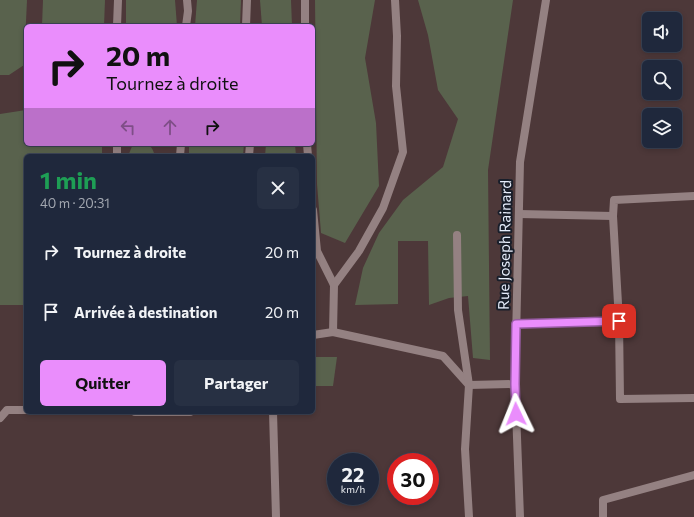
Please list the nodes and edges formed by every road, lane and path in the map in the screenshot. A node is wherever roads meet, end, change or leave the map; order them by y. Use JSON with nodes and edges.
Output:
{"nodes":[{"id":1,"x":118,"y":0,"type":"edge"},
{"id":2,"x":188,"y":0,"type":"edge"},
{"id":3,"x":247,"y":0,"type":"edge"},
{"id":4,"x":305,"y":0,"type":"edge"},
{"id":5,"x":395,"y":0,"type":"edge"},
{"id":6,"x":546,"y":0,"type":"edge"},
{"id":7,"x":117,"y":24,"type":"edge"},
{"id":8,"x":186,"y":24,"type":"edge"},
{"id":9,"x":246,"y":24,"type":"edge"},
{"id":10,"x":305,"y":24,"type":"edge"},
{"id":11,"x":694,"y":196,"type":"edge"},
{"id":12,"x":519,"y":214,"type":"junction"},
{"id":13,"x":613,"y":216,"type":"junction"},
{"id":14,"x":315,"y":230,"type":"edge"},
{"id":15,"x":457,"y":235,"type":"dead end"},
{"id":16,"x":334,"y":285,"type":"junction"},
{"id":17,"x":619,"y":321,"type":"junction"},
{"id":18,"x":516,"y":324,"type":"junction"},
{"id":19,"x":333,"y":332,"type":"junction"},
{"id":20,"x":315,"y":335,"type":"edge"},
{"id":21,"x":515,"y":384,"type":"junction"},
{"id":22,"x":469,"y":385,"type":"junction"},
{"id":23,"x":694,"y":398,"type":"edge"},
{"id":24,"x":24,"y":410,"type":"edge"},
{"id":25,"x":273,"y":414,"type":"edge"},
{"id":26,"x":0,"y":418,"type":"edge"},
{"id":27,"x":694,"y":475,"type":"edge"},
{"id":28,"x":276,"y":517,"type":"edge"},
{"id":29,"x":470,"y":517,"type":"edge"},
{"id":30,"x":520,"y":517,"type":"edge"},
{"id":31,"x":603,"y":517,"type":"edge"}],
"edges":[{"from":1,"to":7,"type":"street"},
{"from":2,"to":8,"type":"street"},
{"from":3,"to":9,"type":"street"},
{"from":4,"to":10,"type":"street"},
{"from":5,"to":16,"type":"street"},
{"from":6,"to":12,"type":"street","name":"Rue Joseph Rainard"},
{"from":11,"to":13,"type":"street"},
{"from":12,"to":13,"type":"street"},
{"from":12,"to":18,"type":"street","name":"Rue Joseph Rainard"},
{"from":13,"to":17,"type":"street"},
{"from":14,"to":16,"type":"street"},
{"from":15,"to":22,"type":"street"},
{"from":16,"to":19,"type":"street"},
{"from":17,"to":18,"type":"street"},
{"from":17,"to":23,"type":"street"},
{"from":18,"to":21,"type":"street","name":"Rue Joseph Rainard"},
{"from":19,"to":20,"type":"street"},
{"from":19,"to":22,"type":"street"},
{"from":21,"to":22,"type":"street"},
{"from":21,"to":30,"type":"street","name":"Rue Joseph Rainard"},
{"from":22,"to":29,"type":"street"},
{"from":24,"to":26,"type":"street"},
{"from":25,"to":28,"type":"street"},
{"from":27,"to":31,"type":"street"}]}
